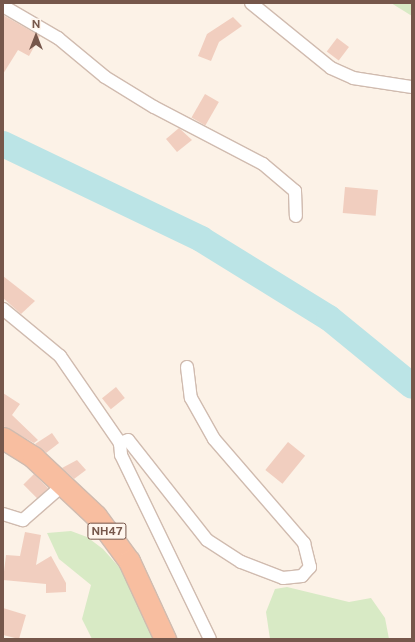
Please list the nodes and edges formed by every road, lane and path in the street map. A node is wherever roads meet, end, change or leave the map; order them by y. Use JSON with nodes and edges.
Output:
{"nodes":[{"id":1,"x":251,"y":3,"type":"edge"},
{"id":2,"x":3,"y":6,"type":"edge"},
{"id":3,"x":412,"y":87,"type":"edge"},
{"id":4,"x":296,"y":216,"type":"dead end"},
{"id":5,"x":3,"y":309,"type":"edge"},
{"id":6,"x":187,"y":367,"type":"dead end"},
{"id":7,"x":3,"y":438,"type":"edge"},
{"id":8,"x":120,"y":443,"type":"junction"},
{"id":9,"x":62,"y":486,"type":"junction"},
{"id":10,"x":3,"y":514,"type":"edge"},
{"id":11,"x":165,"y":639,"type":"edge"},
{"id":12,"x":210,"y":639,"type":"edge"}],
"edges":[{"from":1,"to":3,"type":"street"},
{"from":2,"to":4,"type":"street"},
{"from":5,"to":8,"type":"street"},
{"from":6,"to":8,"type":"street"},
{"from":7,"to":9,"type":"highway","number":"NH47"},
{"from":8,"to":12,"type":"street"},
{"from":9,"to":10,"type":"street"},
{"from":9,"to":11,"type":"highway","number":"NH47"}]}
